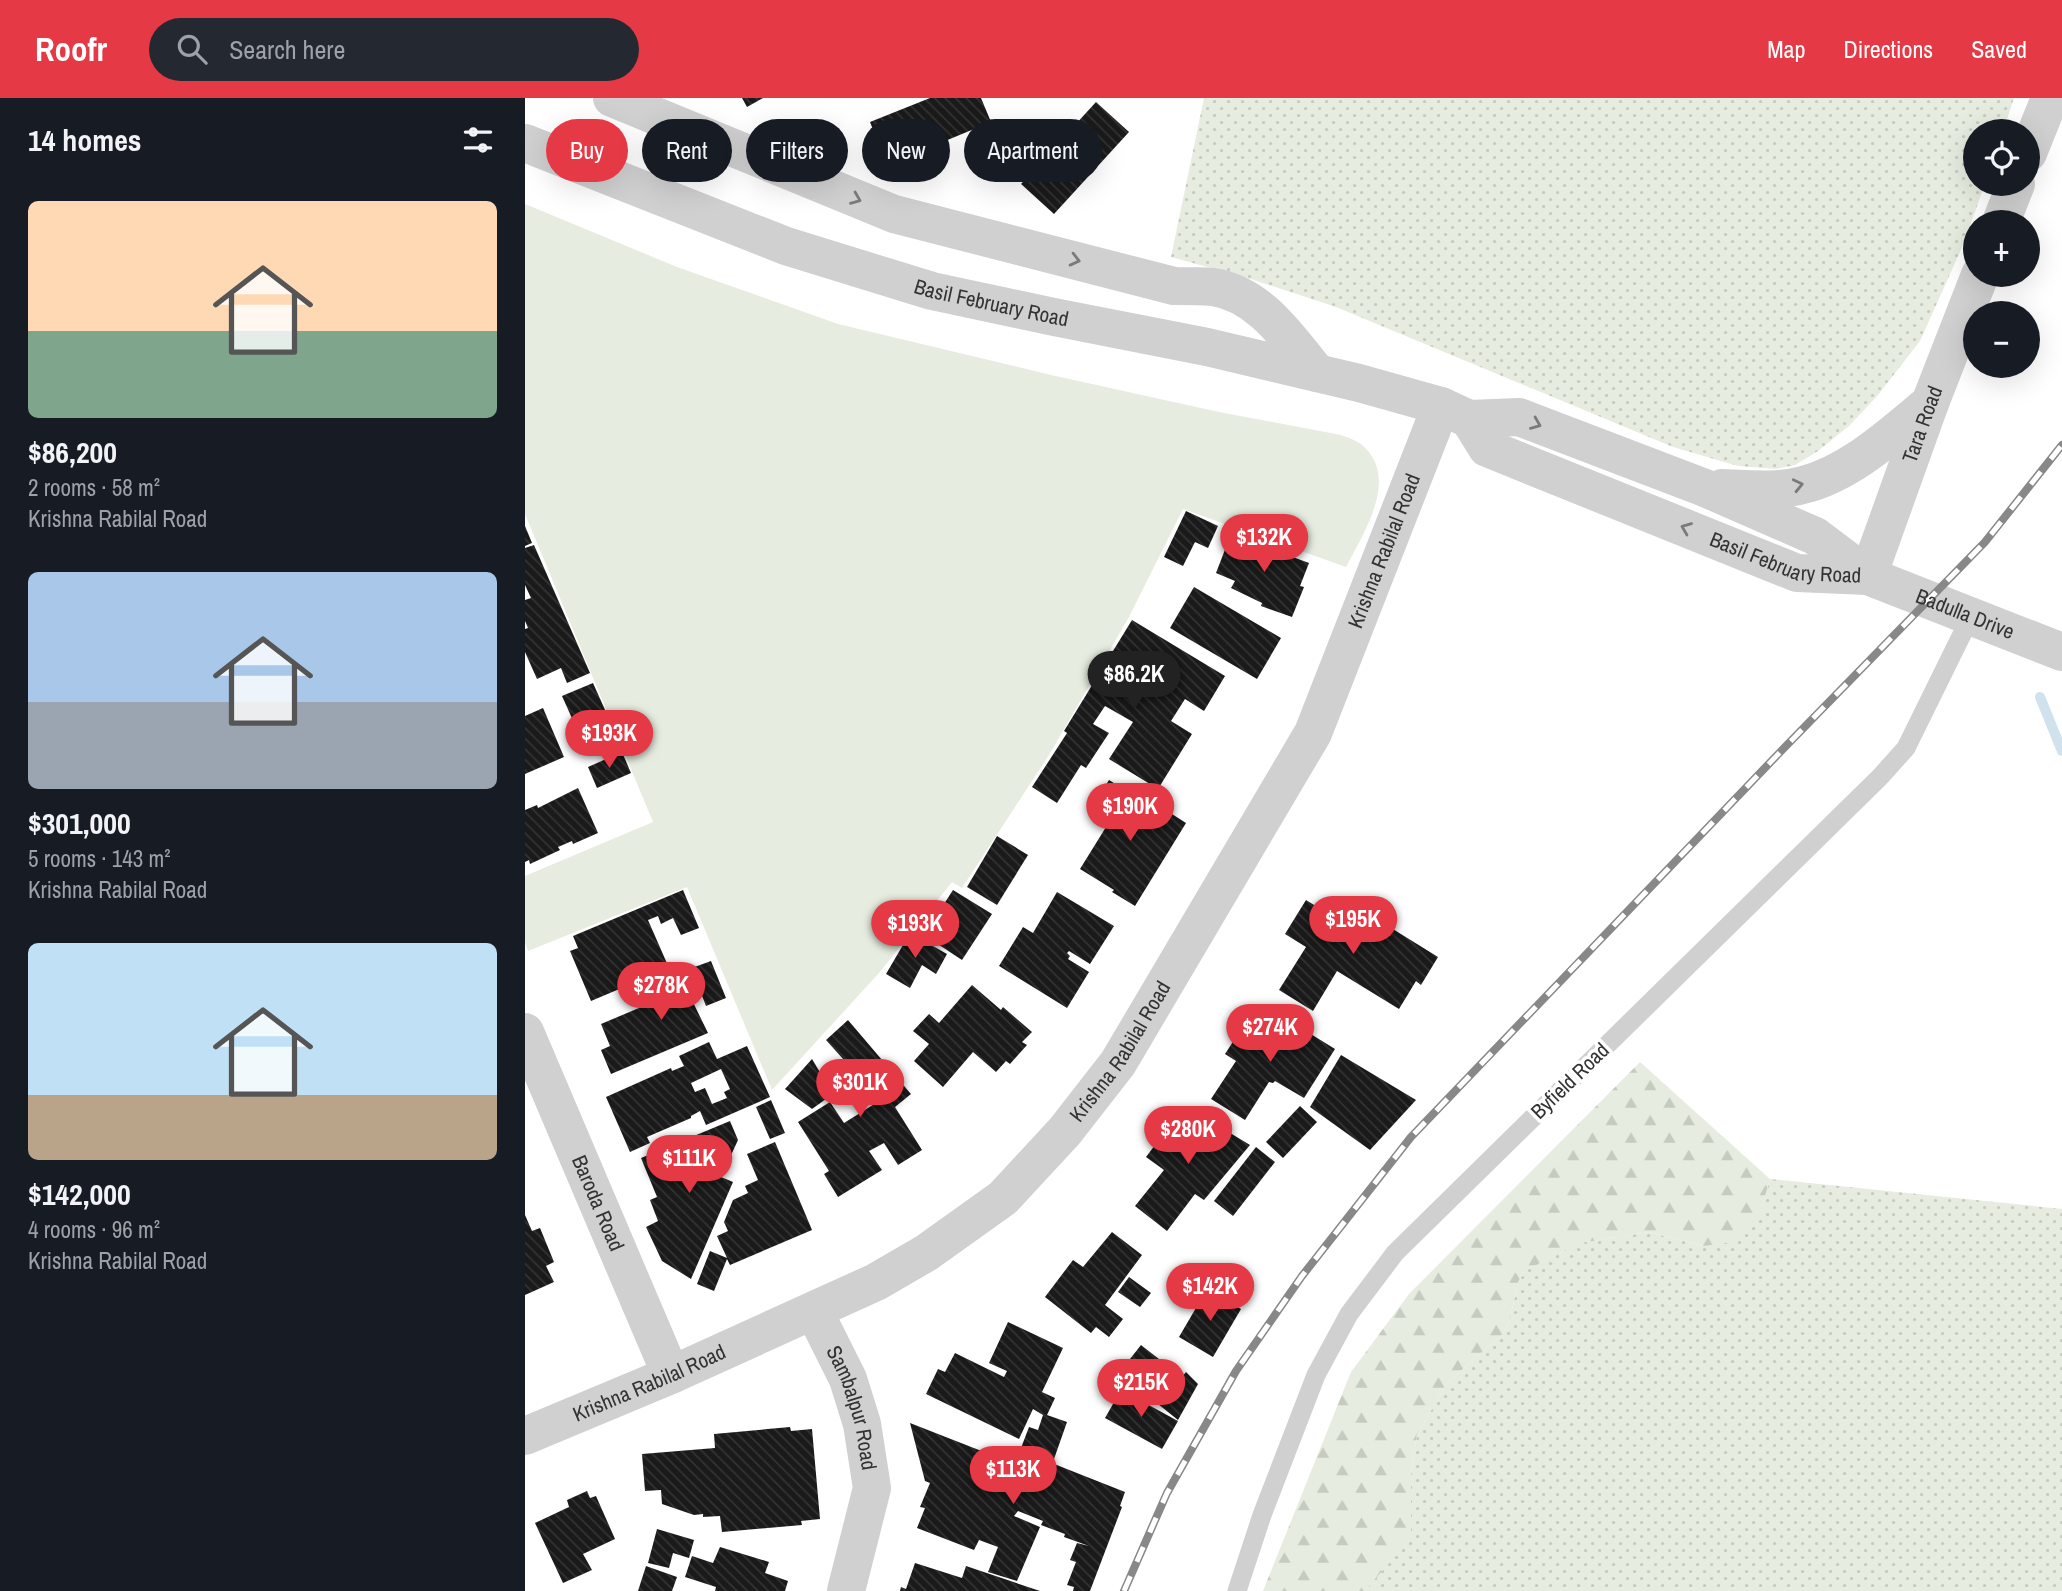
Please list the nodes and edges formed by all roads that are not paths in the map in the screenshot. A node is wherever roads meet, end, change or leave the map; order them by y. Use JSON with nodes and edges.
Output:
{"nodes":[{"id":1,"x":612,"y":98,"type":"edge"},
{"id":2,"x":2050,"y":98,"type":"edge"},
{"id":3,"x":2040,"y":123,"type":"edge"},
{"id":4,"x":525,"y":143,"type":"edge"},
{"id":5,"x":1975,"y":287,"type":"edge"},
{"id":6,"x":1317,"y":373,"type":"junction"},
{"id":7,"x":1930,"y":403,"type":"junction"},
{"id":8,"x":1455,"y":412,"type":"junction"},
{"id":9,"x":1706,"y":488,"type":"junction"},
{"id":10,"x":1868,"y":576,"type":"junction"},
{"id":11,"x":1971,"y":616,"type":"junction"},
{"id":12,"x":2062,"y":652,"type":"edge"},
{"id":13,"x":525,"y":1032,"type":"edge"},
{"id":14,"x":814,"y":1311,"type":"junction"},
{"id":15,"x":671,"y":1375,"type":"junction"},
{"id":16,"x":525,"y":1436,"type":"edge"},
{"id":17,"x":846,"y":1591,"type":"edge"},
{"id":18,"x":1237,"y":1591,"type":"edge"}],
"edges":[{"from":1,"to":6,"type":"street","one_way":true},
{"from":2,"to":3,"type":"street"},
{"from":4,"to":6,"type":"street","name":"Basil February Road"},
{"from":5,"to":7,"type":"street","name":"Tara Road"},
{"from":6,"to":8,"type":"street","name":"Basil February Road"},
{"from":9,"to":7,"type":"street","one_way":true},
{"from":7,"to":10,"type":"street","name":"Tara Road"},
{"from":8,"to":9,"type":"street","name":"Basil February Road","one_way":true},
{"from":10,"to":8,"type":"street","name":"Basil February Road","one_way":true},
{"from":8,"to":14,"type":"street","name":"Krishna Rabilal Road"},
{"from":9,"to":10,"type":"street","name":"Basil February Road"},
{"from":10,"to":11,"type":"street","name":"Badulla Drive"},
{"from":11,"to":12,"type":"street","name":"Badulla Drive"},
{"from":11,"to":18,"type":"lane","name":"Byfield Road"},
{"from":13,"to":15,"type":"street","name":"Baroda Road"},
{"from":14,"to":15,"type":"street","name":"Krishna Rabilal Road"},
{"from":14,"to":17,"type":"street","name":"Sambalpur Road"},
{"from":15,"to":16,"type":"street","name":"Krishna Rabilal Road"}]}
